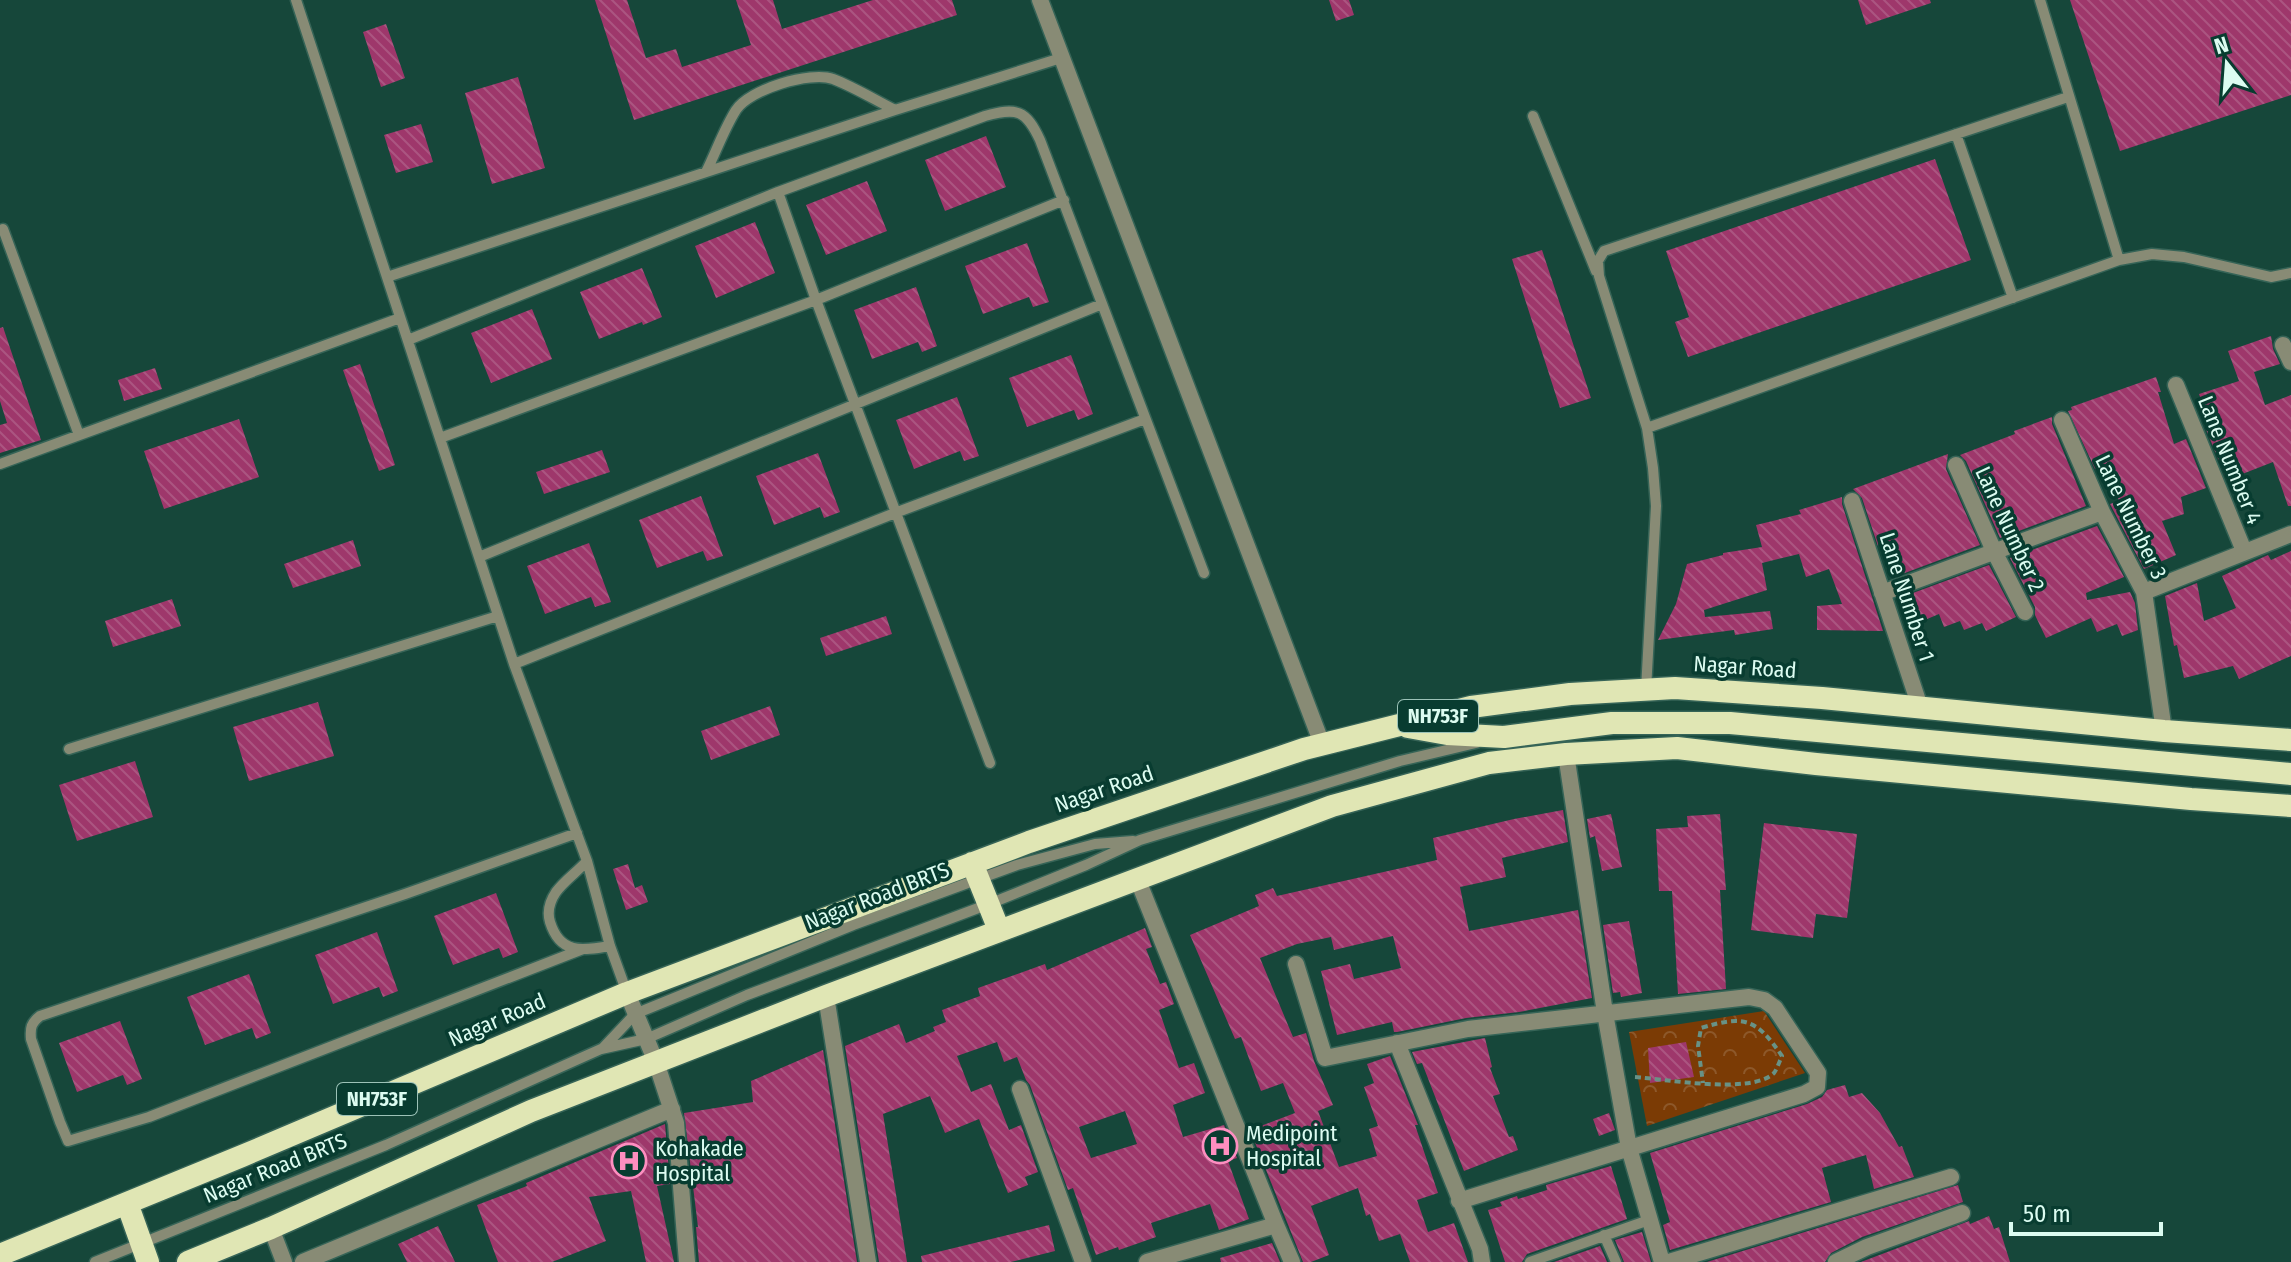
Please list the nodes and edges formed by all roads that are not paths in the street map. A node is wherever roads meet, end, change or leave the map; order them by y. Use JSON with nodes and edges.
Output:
{"nodes":[{"id":1,"x":296,"y":0,"type":"edge"},
{"id":2,"x":1040,"y":0,"type":"edge"},
{"id":3,"x":2040,"y":0,"type":"edge"},
{"id":4,"x":1061,"y":58,"type":"junction"},
{"id":5,"x":2068,"y":97,"type":"junction"},
{"id":6,"x":895,"y":110,"type":"junction"},
{"id":7,"x":1533,"y":116,"type":"dead end"},
{"id":8,"x":1956,"y":134,"type":"junction"},
{"id":9,"x":706,"y":172,"type":"junction"},
{"id":10,"x":778,"y":192,"type":"junction"},
{"id":11,"x":1064,"y":200,"type":"junction"},
{"id":12,"x":3,"y":229,"type":"dead end"},
{"id":13,"x":2119,"y":260,"type":"junction"},
{"id":14,"x":2291,"y":273,"type":"edge"},
{"id":15,"x":1599,"y":276,"type":"junction"},
{"id":16,"x":387,"y":277,"type":"junction"},
{"id":17,"x":2013,"y":298,"type":"junction"},
{"id":18,"x":816,"y":300,"type":"junction"},
{"id":19,"x":1102,"y":304,"type":"junction"},
{"id":20,"x":400,"y":318,"type":"junction"},
{"id":21,"x":408,"y":340,"type":"junction"},
{"id":22,"x":2283,"y":345,"type":"dead end"},
{"id":23,"x":2291,"y":362,"type":"edge"},
{"id":24,"x":2176,"y":385,"type":"dead end"},
{"id":25,"x":856,"y":405,"type":"junction"},
{"id":26,"x":1145,"y":419,"type":"junction"},
{"id":27,"x":2062,"y":420,"type":"dead end"},
{"id":28,"x":1647,"y":428,"type":"junction"},
{"id":29,"x":79,"y":435,"type":"junction"},
{"id":30,"x":440,"y":438,"type":"junction"},
{"id":31,"x":0,"y":464,"type":"edge"},
{"id":32,"x":1956,"y":465,"type":"dead end"},
{"id":33,"x":1852,"y":501,"type":"dead end"},
{"id":34,"x":2102,"y":512,"type":"junction"},
{"id":35,"x":895,"y":513,"type":"junction"},
{"id":36,"x":2291,"y":534,"type":"edge"},
{"id":37,"x":1994,"y":551,"type":"junction"},
{"id":38,"x":2244,"y":551,"type":"junction"},
{"id":39,"x":479,"y":557,"type":"junction"},
{"id":40,"x":1204,"y":573,"type":"dead end"},
{"id":41,"x":2144,"y":592,"type":"junction"},
{"id":42,"x":1882,"y":593,"type":"junction"},
{"id":43,"x":2025,"y":612,"type":"dead end"},
{"id":44,"x":498,"y":616,"type":"junction"},
{"id":45,"x":514,"y":664,"type":"junction"},
{"id":46,"x":1646,"y":690,"type":"junction"},
{"id":47,"x":1920,"y":707,"type":"junction"},
{"id":48,"x":1399,"y":726,"type":"junction"},
{"id":49,"x":2164,"y":731,"type":"junction"},
{"id":50,"x":1504,"y":737,"type":"junction"},
{"id":51,"x":2291,"y":740,"type":"edge"},
{"id":52,"x":1322,"y":744,"type":"junction"},
{"id":53,"x":69,"y":749,"type":"dead end"},
{"id":54,"x":1566,"y":754,"type":"junction"},
{"id":55,"x":990,"y":763,"type":"dead end"},
{"id":56,"x":2291,"y":774,"type":"edge"},
{"id":57,"x":2291,"y":806,"type":"edge"},
{"id":58,"x":577,"y":833,"type":"junction"},
{"id":59,"x":1140,"y":840,"type":"junction"},
{"id":60,"x":587,"y":861,"type":"junction"},
{"id":61,"x":975,"y":871,"type":"junction"},
{"id":62,"x":1137,"y":878,"type":"junction"},
{"id":63,"x":989,"y":904,"type":"junction"},
{"id":64,"x":999,"y":930,"type":"junction"},
{"id":65,"x":610,"y":946,"type":"junction"},
{"id":66,"x":583,"y":949,"type":"junction"},
{"id":67,"x":1296,"y":964,"type":"dead end"},
{"id":68,"x":826,"y":996,"type":"junction"},
{"id":69,"x":631,"y":1004,"type":"junction"},
{"id":70,"x":1605,"y":1013,"type":"junction"},
{"id":71,"x":646,"y":1039,"type":"junction"},
{"id":72,"x":1397,"y":1043,"type":"junction"},
{"id":73,"x":601,"y":1049,"type":"junction"},
{"id":74,"x":656,"y":1062,"type":"junction"},
{"id":75,"x":1020,"y":1089,"type":"dead end"},
{"id":76,"x":672,"y":1109,"type":"junction"},
{"id":77,"x":1629,"y":1148,"type":"junction"},
{"id":78,"x":1951,"y":1177,"type":"dead end"},
{"id":79,"x":1459,"y":1201,"type":"junction"},
{"id":80,"x":127,"y":1203,"type":"junction"},
{"id":81,"x":1962,"y":1213,"type":"dead end"},
{"id":82,"x":1649,"y":1220,"type":"junction"},
{"id":83,"x":1276,"y":1225,"type":"junction"},
{"id":84,"x":271,"y":1228,"type":"junction"},
{"id":85,"x":1604,"y":1235,"type":"junction"},
{"id":86,"x":144,"y":1252,"type":"edge"},
{"id":87,"x":0,"y":1255,"type":"edge"},
{"id":88,"x":95,"y":1262,"type":"edge"},
{"id":89,"x":188,"y":1262,"type":"edge"},
{"id":90,"x":284,"y":1262,"type":"edge"},
{"id":91,"x":303,"y":1262,"type":"edge"},
{"id":92,"x":687,"y":1262,"type":"edge"},
{"id":93,"x":868,"y":1262,"type":"edge"},
{"id":94,"x":1083,"y":1262,"type":"edge"},
{"id":95,"x":1147,"y":1262,"type":"edge"},
{"id":96,"x":1292,"y":1262,"type":"edge"},
{"id":97,"x":1482,"y":1262,"type":"edge"},
{"id":98,"x":1530,"y":1262,"type":"edge"},
{"id":99,"x":1616,"y":1262,"type":"edge"},
{"id":100,"x":1662,"y":1262,"type":"edge"},
{"id":101,"x":1669,"y":1262,"type":"edge"},
{"id":102,"x":1836,"y":1262,"type":"edge"}],
"edges":[{"from":1,"to":16,"type":"lane"},
{"from":2,"to":4,"type":"street"},
{"from":3,"to":5,"type":"lane"},
{"from":4,"to":6,"type":"lane"},
{"from":4,"to":52,"type":"street"},
{"from":5,"to":8,"type":"lane"},
{"from":5,"to":13,"type":"lane"},
{"from":6,"to":9,"type":"lane"},
{"from":6,"to":9,"type":"lane"},
{"from":7,"to":15,"type":"lane"},
{"from":8,"to":15,"type":"lane"},
{"from":8,"to":17,"type":"lane"},
{"from":9,"to":16,"type":"lane"},
{"from":10,"to":11,"type":"lane"},
{"from":10,"to":18,"type":"lane"},
{"from":10,"to":21,"type":"lane"},
{"from":11,"to":18,"type":"lane"},
{"from":11,"to":19,"type":"lane"},
{"from":12,"to":29,"type":"lane"},
{"from":13,"to":14,"type":"lane"},
{"from":13,"to":17,"type":"lane"},
{"from":15,"to":28,"type":"lane"},
{"from":16,"to":20,"type":"lane"},
{"from":17,"to":28,"type":"lane"},
{"from":18,"to":25,"type":"lane"},
{"from":18,"to":30,"type":"lane"},
{"from":19,"to":25,"type":"lane"},
{"from":19,"to":26,"type":"lane"},
{"from":20,"to":21,"type":"lane"},
{"from":20,"to":29,"type":"lane"},
{"from":21,"to":30,"type":"lane"},
{"from":22,"to":23,"type":"street"},
{"from":24,"to":38,"type":"street","name":"Lane Number 4"},
{"from":25,"to":35,"type":"lane"},
{"from":25,"to":39,"type":"lane"},
{"from":26,"to":35,"type":"lane"},
{"from":26,"to":40,"type":"lane"},
{"from":27,"to":34,"type":"street","name":"Lane Number 3"},
{"from":28,"to":46,"type":"lane"},
{"from":29,"to":31,"type":"lane"},
{"from":30,"to":39,"type":"lane"},
{"from":32,"to":37,"type":"street","name":"Lane Number 2"},
{"from":33,"to":42,"type":"street","name":"Lane Number 1"},
{"from":34,"to":37,"type":"street"},
{"from":34,"to":41,"type":"street","name":"Lane Number 3"},
{"from":35,"to":45,"type":"lane"},
{"from":35,"to":55,"type":"lane"},
{"from":36,"to":38,"type":"street"},
{"from":37,"to":42,"type":"street"},
{"from":37,"to":43,"type":"street","name":"Lane Number 2"},
{"from":38,"to":41,"type":"street"},
{"from":39,"to":44,"type":"lane"},
{"from":41,"to":49,"type":"street","name":"Lane Number 3"},
{"from":42,"to":47,"type":"street","name":"Lane Number 1"},
{"from":44,"to":45,"type":"lane"},
{"from":44,"to":53,"type":"lane"},
{"from":45,"to":58,"type":"lane"},
{"from":46,"to":47,"type":"highway","name":"Nagar Road","number":"NH753F"},
{"from":46,"to":48,"type":"highway","name":"Nagar Road","number":"NH753F"},
{"from":47,"to":49,"type":"highway","name":"Nagar Road","number":"NH753F"},
{"from":48,"to":50,"type":"highway"},
{"from":48,"to":52,"type":"highway","name":"Nagar Road","number":"NH753F"},
{"from":49,"to":51,"type":"highway","name":"Nagar Road","number":"NH753F"},
{"from":50,"to":56,"type":"highway"},
{"from":50,"to":59,"type":"lane","name":"Nagar Road BRTS"},
{"from":52,"to":61,"type":"highway","name":"Nagar Road","number":"NH753F"},
{"from":54,"to":57,"type":"highway","number":"NH753F"},
{"from":54,"to":62,"type":"highway","number":"NH753F"},
{"from":54,"to":70,"type":"street"},
{"from":58,"to":60,"type":"lane"},
{"from":58,"to":66,"type":"lane"},
{"from":59,"to":61,"type":"lane","name":"Nagar Road BRTS"},
{"from":59,"to":63,"type":"lane","name":"Nagar Road BRTS"},
{"from":60,"to":65,"type":"lane"},
{"from":60,"to":66,"type":"lane"},
{"from":61,"to":63,"type":"highway"},
{"from":61,"to":69,"type":"highway","name":"Nagar Road","number":"NH753F"},
{"from":62,"to":64,"type":"highway","number":"NH753F"},
{"from":62,"to":83,"type":"street"},
{"from":63,"to":64,"type":"highway"},
{"from":63,"to":71,"type":"lane","name":"Nagar Road BRTS"},
{"from":64,"to":68,"type":"highway","number":"NH753F"},
{"from":65,"to":66,"type":"lane"},
{"from":65,"to":69,"type":"lane"},
{"from":67,"to":72,"type":"street"},
{"from":68,"to":74,"type":"highway","number":"NH753F"},
{"from":68,"to":93,"type":"street"},
{"from":69,"to":71,"type":"street"},
{"from":69,"to":73,"type":"lane"},
{"from":69,"to":80,"type":"highway","name":"Nagar Road","number":"NH753F"},
{"from":70,"to":72,"type":"street"},
{"from":70,"to":77,"type":"street"},
{"from":70,"to":77,"type":"street"},
{"from":71,"to":73,"type":"lane","name":"Nagar Road BRTS"},
{"from":71,"to":74,"type":"street"},
{"from":72,"to":79,"type":"street"},
{"from":73,"to":86,"type":"lane","name":"Nagar Road BRTS"},
{"from":74,"to":76,"type":"street"},
{"from":74,"to":84,"type":"highway","number":"NH753F"},
{"from":75,"to":94,"type":"street"},
{"from":76,"to":91,"type":"street"},
{"from":76,"to":92,"type":"street"},
{"from":77,"to":79,"type":"street"},
{"from":77,"to":82,"type":"street"},
{"from":78,"to":101,"type":"street"},
{"from":79,"to":97,"type":"street"},
{"from":80,"to":86,"type":"highway"},
{"from":80,"to":87,"type":"highway","name":"Nagar Road","number":"NH753F"},
{"from":81,"to":102,"type":"street"},
{"from":82,"to":85,"type":"lane"},
{"from":82,"to":100,"type":"street"},
{"from":83,"to":95,"type":"street"},
{"from":83,"to":96,"type":"street"},
{"from":84,"to":89,"type":"highway","number":"NH753F"},
{"from":84,"to":90,"type":"street"},
{"from":85,"to":98,"type":"lane"},
{"from":85,"to":99,"type":"lane"},
{"from":86,"to":88,"type":"lane","name":"Nagar Road BRTS"}]}
